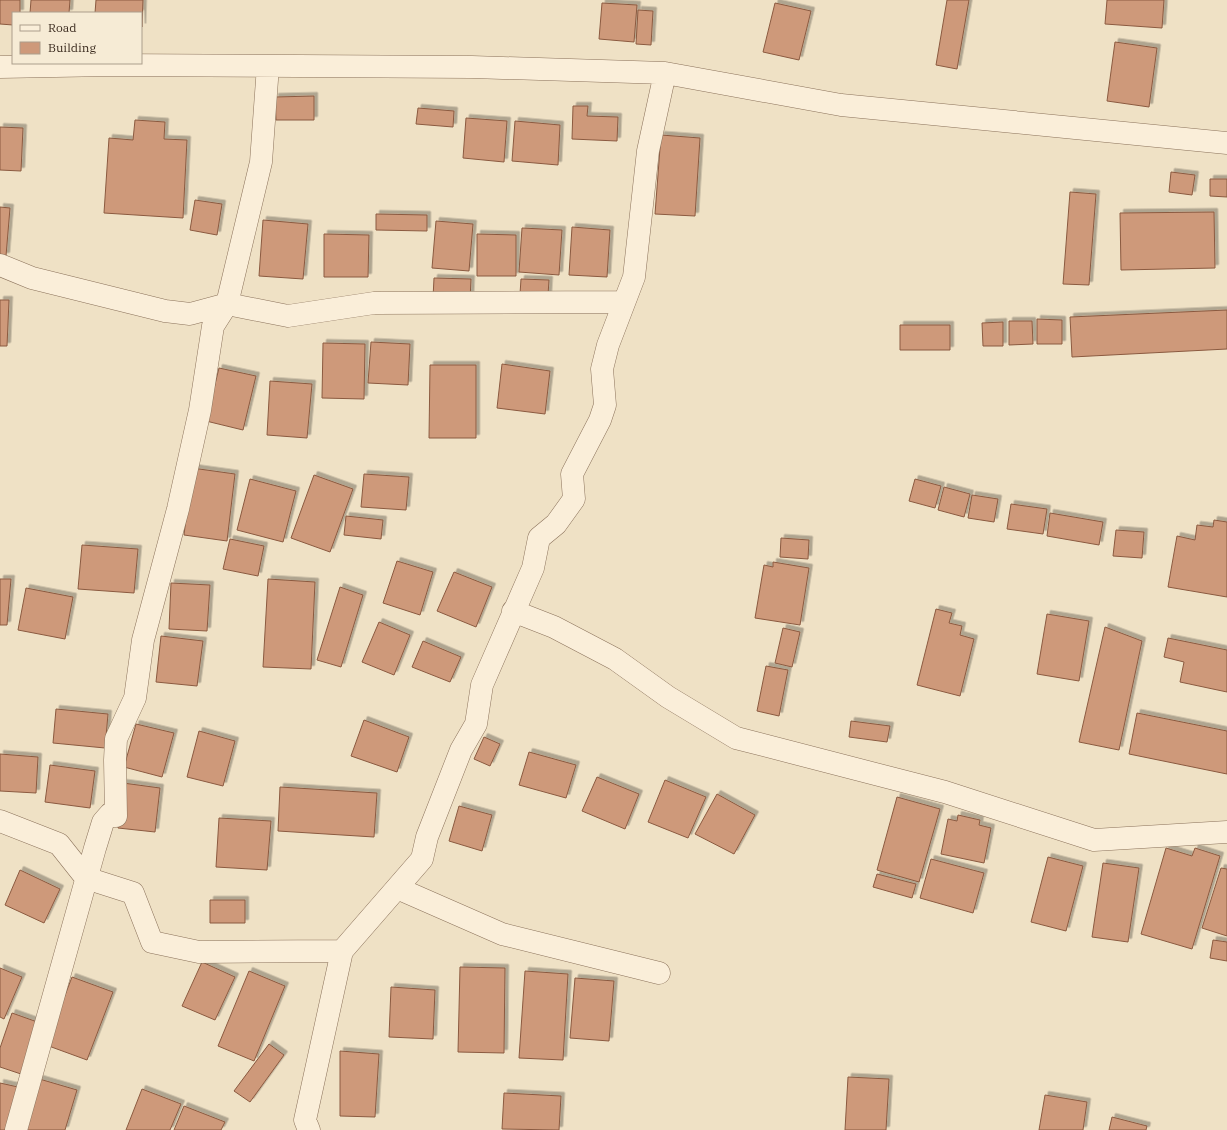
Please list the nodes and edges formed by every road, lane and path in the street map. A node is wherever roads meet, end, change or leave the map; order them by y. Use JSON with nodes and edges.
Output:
{"nodes":[{"id":1,"x":0,"y":66,"type":"edge"},
{"id":2,"x":268,"y":66,"type":"junction"},
{"id":3,"x":665,"y":73,"type":"junction"},
{"id":4,"x":1227,"y":143,"type":"edge"},
{"id":5,"x":0,"y":265,"type":"edge"},
{"id":6,"x":624,"y":302,"type":"junction"},
{"id":7,"x":227,"y":304,"type":"junction"},
{"id":8,"x":513,"y":611,"type":"junction"},
{"id":9,"x":0,"y":821,"type":"edge"},
{"id":10,"x":1227,"y":832,"type":"edge"},
{"id":11,"x":86,"y":878,"type":"junction"},
{"id":12,"x":397,"y":888,"type":"junction"},
{"id":13,"x":342,"y":950,"type":"junction"},
{"id":14,"x":659,"y":973,"type":"dead end"},
{"id":15,"x":16,"y":1130,"type":"edge"},
{"id":16,"x":309,"y":1130,"type":"edge"}],
"edges":[{"from":1,"to":2,"type":"street"},
{"from":2,"to":3,"type":"street"},
{"from":2,"to":7,"type":"street"},
{"from":3,"to":4,"type":"street"},
{"from":3,"to":6,"type":"street"},
{"from":5,"to":7,"type":"street"},
{"from":6,"to":7,"type":"street"},
{"from":6,"to":8,"type":"street"},
{"from":7,"to":11,"type":"street"},
{"from":8,"to":10,"type":"street"},
{"from":8,"to":12,"type":"street"},
{"from":9,"to":11,"type":"street"},
{"from":11,"to":13,"type":"street"},
{"from":11,"to":15,"type":"street"},
{"from":12,"to":13,"type":"street"},
{"from":12,"to":14,"type":"street"},
{"from":13,"to":16,"type":"street"}]}
